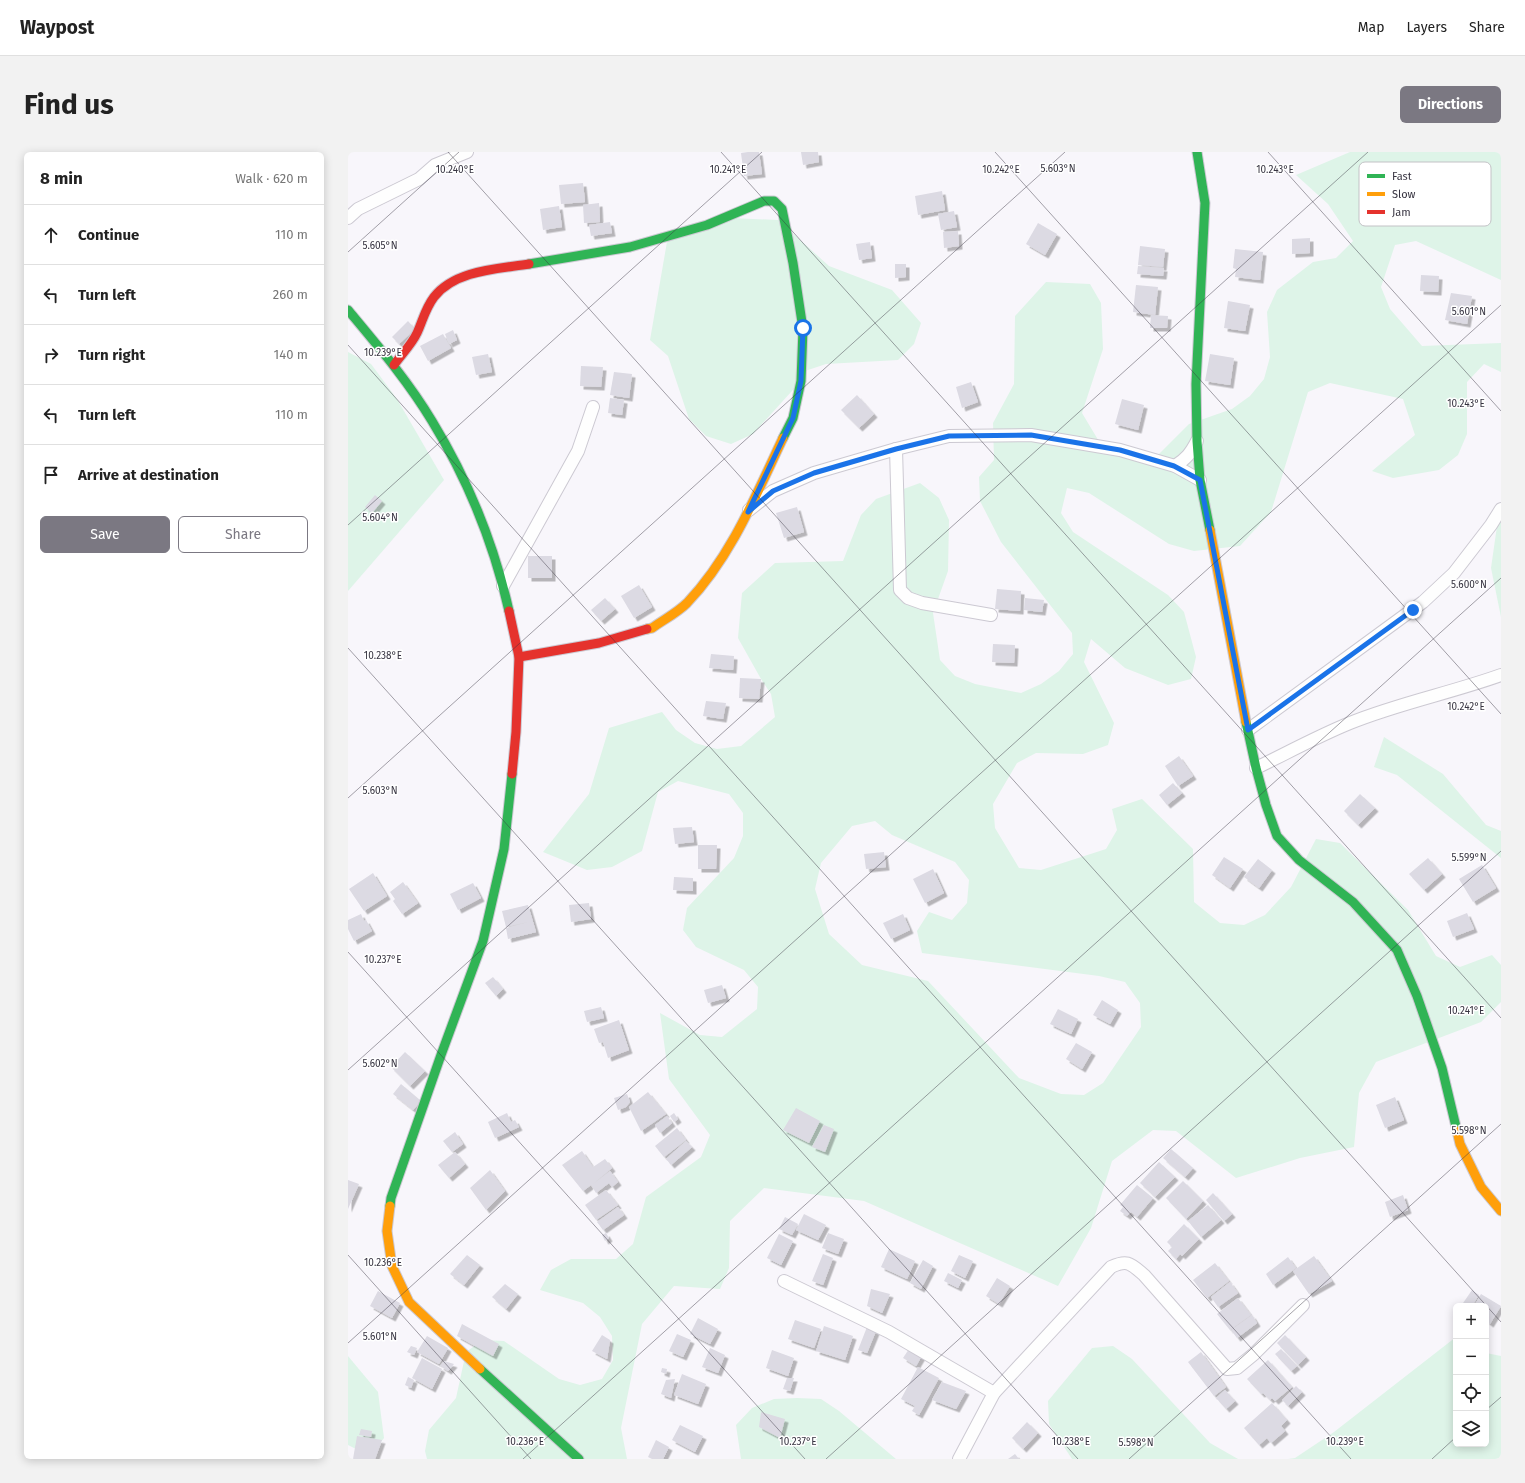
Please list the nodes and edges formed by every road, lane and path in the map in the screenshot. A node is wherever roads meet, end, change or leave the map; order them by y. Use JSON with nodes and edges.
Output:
{"nodes":[{"id":1,"x":467,"y":152,"type":"edge"},
{"id":2,"x":1197,"y":152,"type":"edge"},
{"id":3,"x":348,"y":218,"type":"edge"},
{"id":4,"x":348,"y":310,"type":"edge"},
{"id":5,"x":394,"y":365,"type":"junction"},
{"id":6,"x":593,"y":407,"type":"dead end"},
{"id":7,"x":1197,"y":441,"type":"junction"},
{"id":8,"x":896,"y":449,"type":"junction"},
{"id":9,"x":1174,"y":466,"type":"junction"},
{"id":10,"x":1200,"y":480,"type":"junction"},
{"id":11,"x":1501,"y":509,"type":"edge"},
{"id":12,"x":748,"y":512,"type":"junction"},
{"id":13,"x":503,"y":586,"type":"junction"},
{"id":14,"x":991,"y":615,"type":"dead end"},
{"id":15,"x":519,"y":657,"type":"junction"},
{"id":16,"x":1501,"y":675,"type":"edge"},
{"id":17,"x":1248,"y":730,"type":"junction"},
{"id":18,"x":1256,"y":768,"type":"junction"},
{"id":19,"x":1501,"y":1211,"type":"edge"},
{"id":20,"x":784,"y":1281,"type":"dead end"},
{"id":21,"x":1303,"y":1305,"type":"dead end"},
{"id":22,"x":994,"y":1393,"type":"junction"},
{"id":23,"x":578,"y":1459,"type":"edge"},
{"id":24,"x":959,"y":1459,"type":"edge"}],
"edges":[{"from":1,"to":3,"type":"street"},
{"from":2,"to":7,"type":"street"},
{"from":4,"to":5,"type":"street"},
{"from":5,"to":12,"type":"street"},
{"from":5,"to":13,"type":"street"},
{"from":6,"to":13,"type":"street"},
{"from":7,"to":9,"type":"street"},
{"from":7,"to":10,"type":"street"},
{"from":8,"to":9,"type":"street"},
{"from":8,"to":12,"type":"street"},
{"from":8,"to":14,"type":"street"},
{"from":9,"to":10,"type":"street"},
{"from":10,"to":17,"type":"street"},
{"from":11,"to":17,"type":"street"},
{"from":12,"to":15,"type":"street"},
{"from":13,"to":15,"type":"street"},
{"from":15,"to":23,"type":"street"},
{"from":16,"to":18,"type":"street"},
{"from":17,"to":18,"type":"street"},
{"from":18,"to":19,"type":"street"},
{"from":20,"to":22,"type":"street"},
{"from":21,"to":22,"type":"street"},
{"from":22,"to":24,"type":"street"}]}
